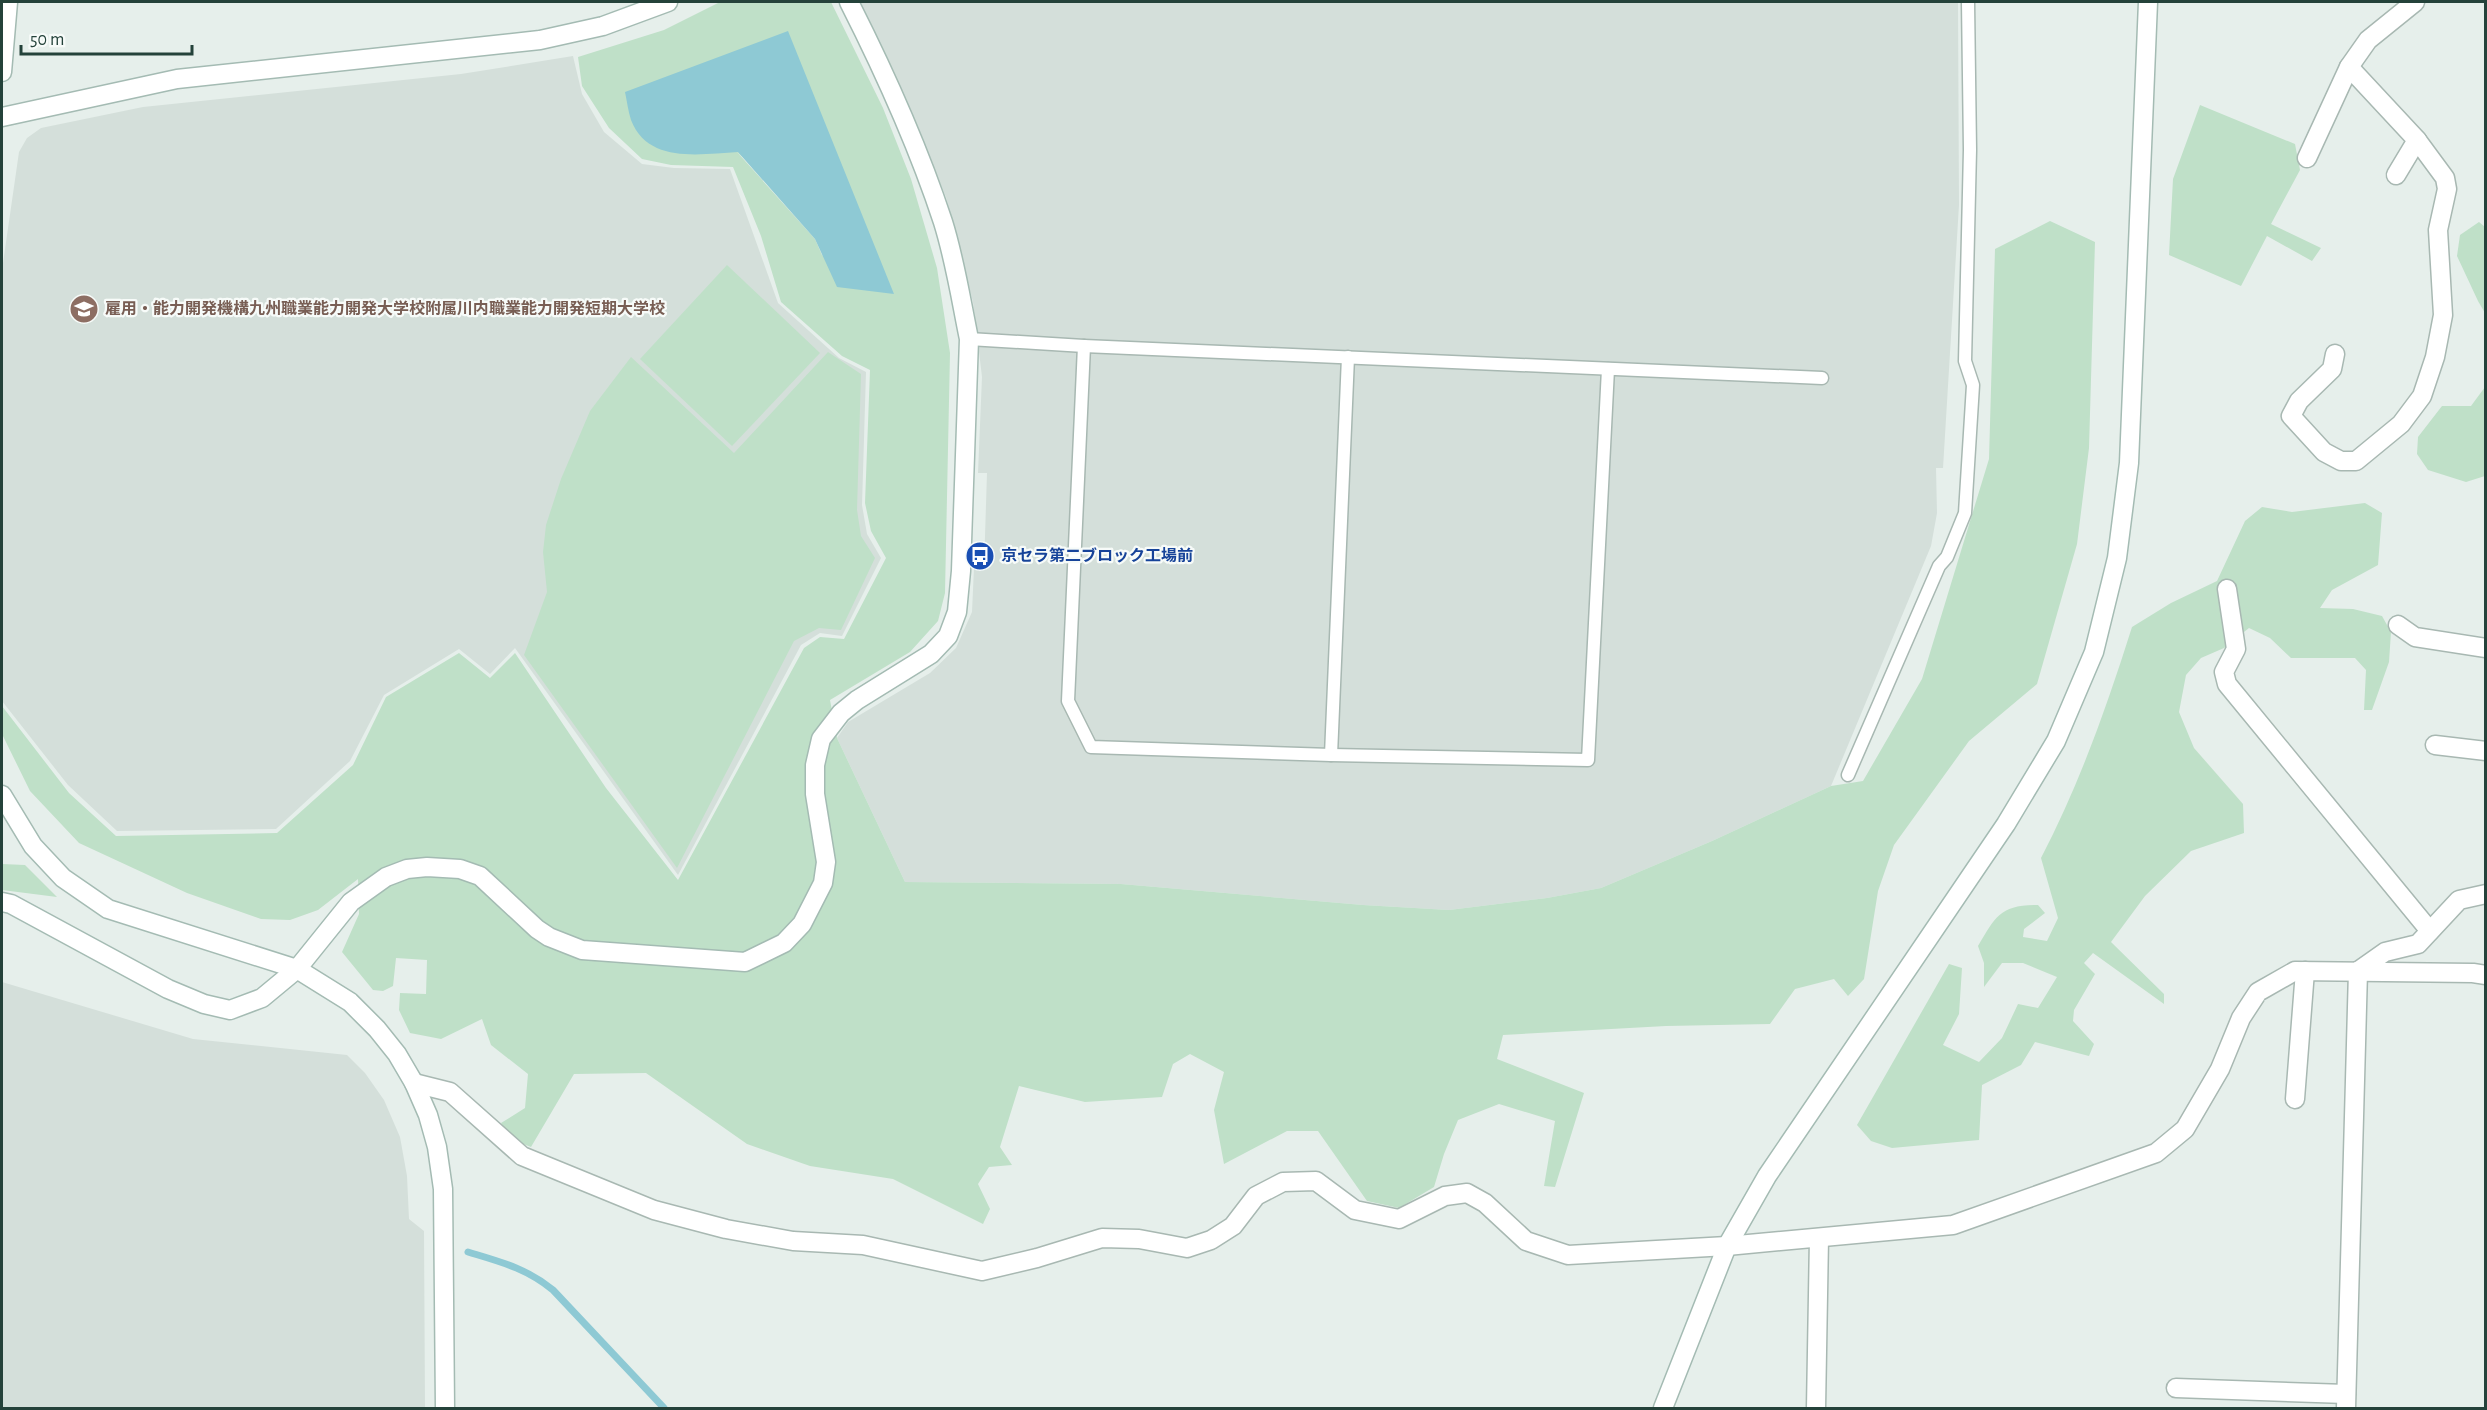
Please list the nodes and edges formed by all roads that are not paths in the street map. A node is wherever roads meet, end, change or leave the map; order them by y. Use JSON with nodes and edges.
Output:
{"nodes":[{"id":1,"x":8,"y":2,"type":"edge"},
{"id":2,"x":668,"y":2,"type":"edge"},
{"id":3,"x":849,"y":2,"type":"edge"},
{"id":4,"x":1968,"y":2,"type":"edge"},
{"id":5,"x":2148,"y":2,"type":"edge"},
{"id":6,"x":2415,"y":2,"type":"edge"},
{"id":7,"x":2349,"y":68,"type":"junction"},
{"id":8,"x":2,"y":72,"type":"edge"},
{"id":9,"x":2,"y":117,"type":"edge"},
{"id":10,"x":2417,"y":140,"type":"junction"},
{"id":11,"x":2307,"y":158,"type":"dead end"},
{"id":12,"x":2396,"y":175,"type":"dead end"},
{"id":13,"x":969,"y":339,"type":"junction"},
{"id":14,"x":1084,"y":346,"type":"junction"},
{"id":15,"x":2335,"y":354,"type":"dead end"},
{"id":16,"x":1348,"y":357,"type":"junction"},
{"id":17,"x":1608,"y":369,"type":"junction"},
{"id":18,"x":1822,"y":378,"type":"dead end"},
{"id":19,"x":2227,"y":589,"type":"dead end"},
{"id":20,"x":2398,"y":625,"type":"dead end"},
{"id":21,"x":2486,"y":648,"type":"edge"},
{"id":22,"x":2435,"y":745,"type":"dead end"},
{"id":23,"x":2486,"y":751,"type":"edge"},
{"id":24,"x":1331,"y":755,"type":"junction"},
{"id":25,"x":1848,"y":775,"type":"dead end"},
{"id":26,"x":2,"y":795,"type":"edge"},
{"id":27,"x":2486,"y":894,"type":"edge"},
{"id":28,"x":2,"y":902,"type":"edge"},
{"id":29,"x":2430,"y":931,"type":"junction"},
{"id":30,"x":297,"y":969,"type":"junction"},
{"id":31,"x":2305,"y":971,"type":"junction"},
{"id":32,"x":2358,"y":971,"type":"junction"},
{"id":33,"x":2486,"y":975,"type":"edge"},
{"id":34,"x":414,"y":1083,"type":"junction"},
{"id":35,"x":2295,"y":1099,"type":"dead end"},
{"id":36,"x":1819,"y":1238,"type":"junction"},
{"id":37,"x":1727,"y":1246,"type":"junction"},
{"id":38,"x":2176,"y":1388,"type":"dead end"},
{"id":39,"x":2346,"y":1401,"type":"edge"},
{"id":40,"x":445,"y":1408,"type":"edge"},
{"id":41,"x":1663,"y":1408,"type":"edge"},
{"id":42,"x":1816,"y":1408,"type":"edge"}],
"edges":[{"from":1,"to":8,"type":"street"},
{"from":2,"to":9,"type":"street"},
{"from":3,"to":13,"type":"street"},
{"from":4,"to":25,"type":"lane"},
{"from":5,"to":37,"type":"street"},
{"from":6,"to":7,"type":"street"},
{"from":7,"to":10,"type":"street"},
{"from":7,"to":11,"type":"street"},
{"from":10,"to":12,"type":"street"},
{"from":10,"to":15,"type":"street"},
{"from":13,"to":14,"type":"lane"},
{"from":13,"to":30,"type":"street"},
{"from":14,"to":16,"type":"lane"},
{"from":14,"to":24,"type":"lane"},
{"from":16,"to":17,"type":"lane"},
{"from":16,"to":24,"type":"lane"},
{"from":17,"to":18,"type":"lane"},
{"from":17,"to":24,"type":"lane"},
{"from":19,"to":29,"type":"street"},
{"from":20,"to":21,"type":"street"},
{"from":22,"to":23,"type":"street"},
{"from":26,"to":30,"type":"street"},
{"from":27,"to":29,"type":"street"},
{"from":28,"to":30,"type":"street"},
{"from":29,"to":32,"type":"street"},
{"from":30,"to":34,"type":"street"},
{"from":31,"to":32,"type":"street"},
{"from":31,"to":35,"type":"street"},
{"from":31,"to":36,"type":"street"},
{"from":32,"to":33,"type":"street"},
{"from":32,"to":39,"type":"street"},
{"from":34,"to":37,"type":"street"},
{"from":34,"to":40,"type":"street"},
{"from":36,"to":37,"type":"street"},
{"from":36,"to":42,"type":"street"},
{"from":37,"to":41,"type":"street"},
{"from":38,"to":39,"type":"street"}]}
